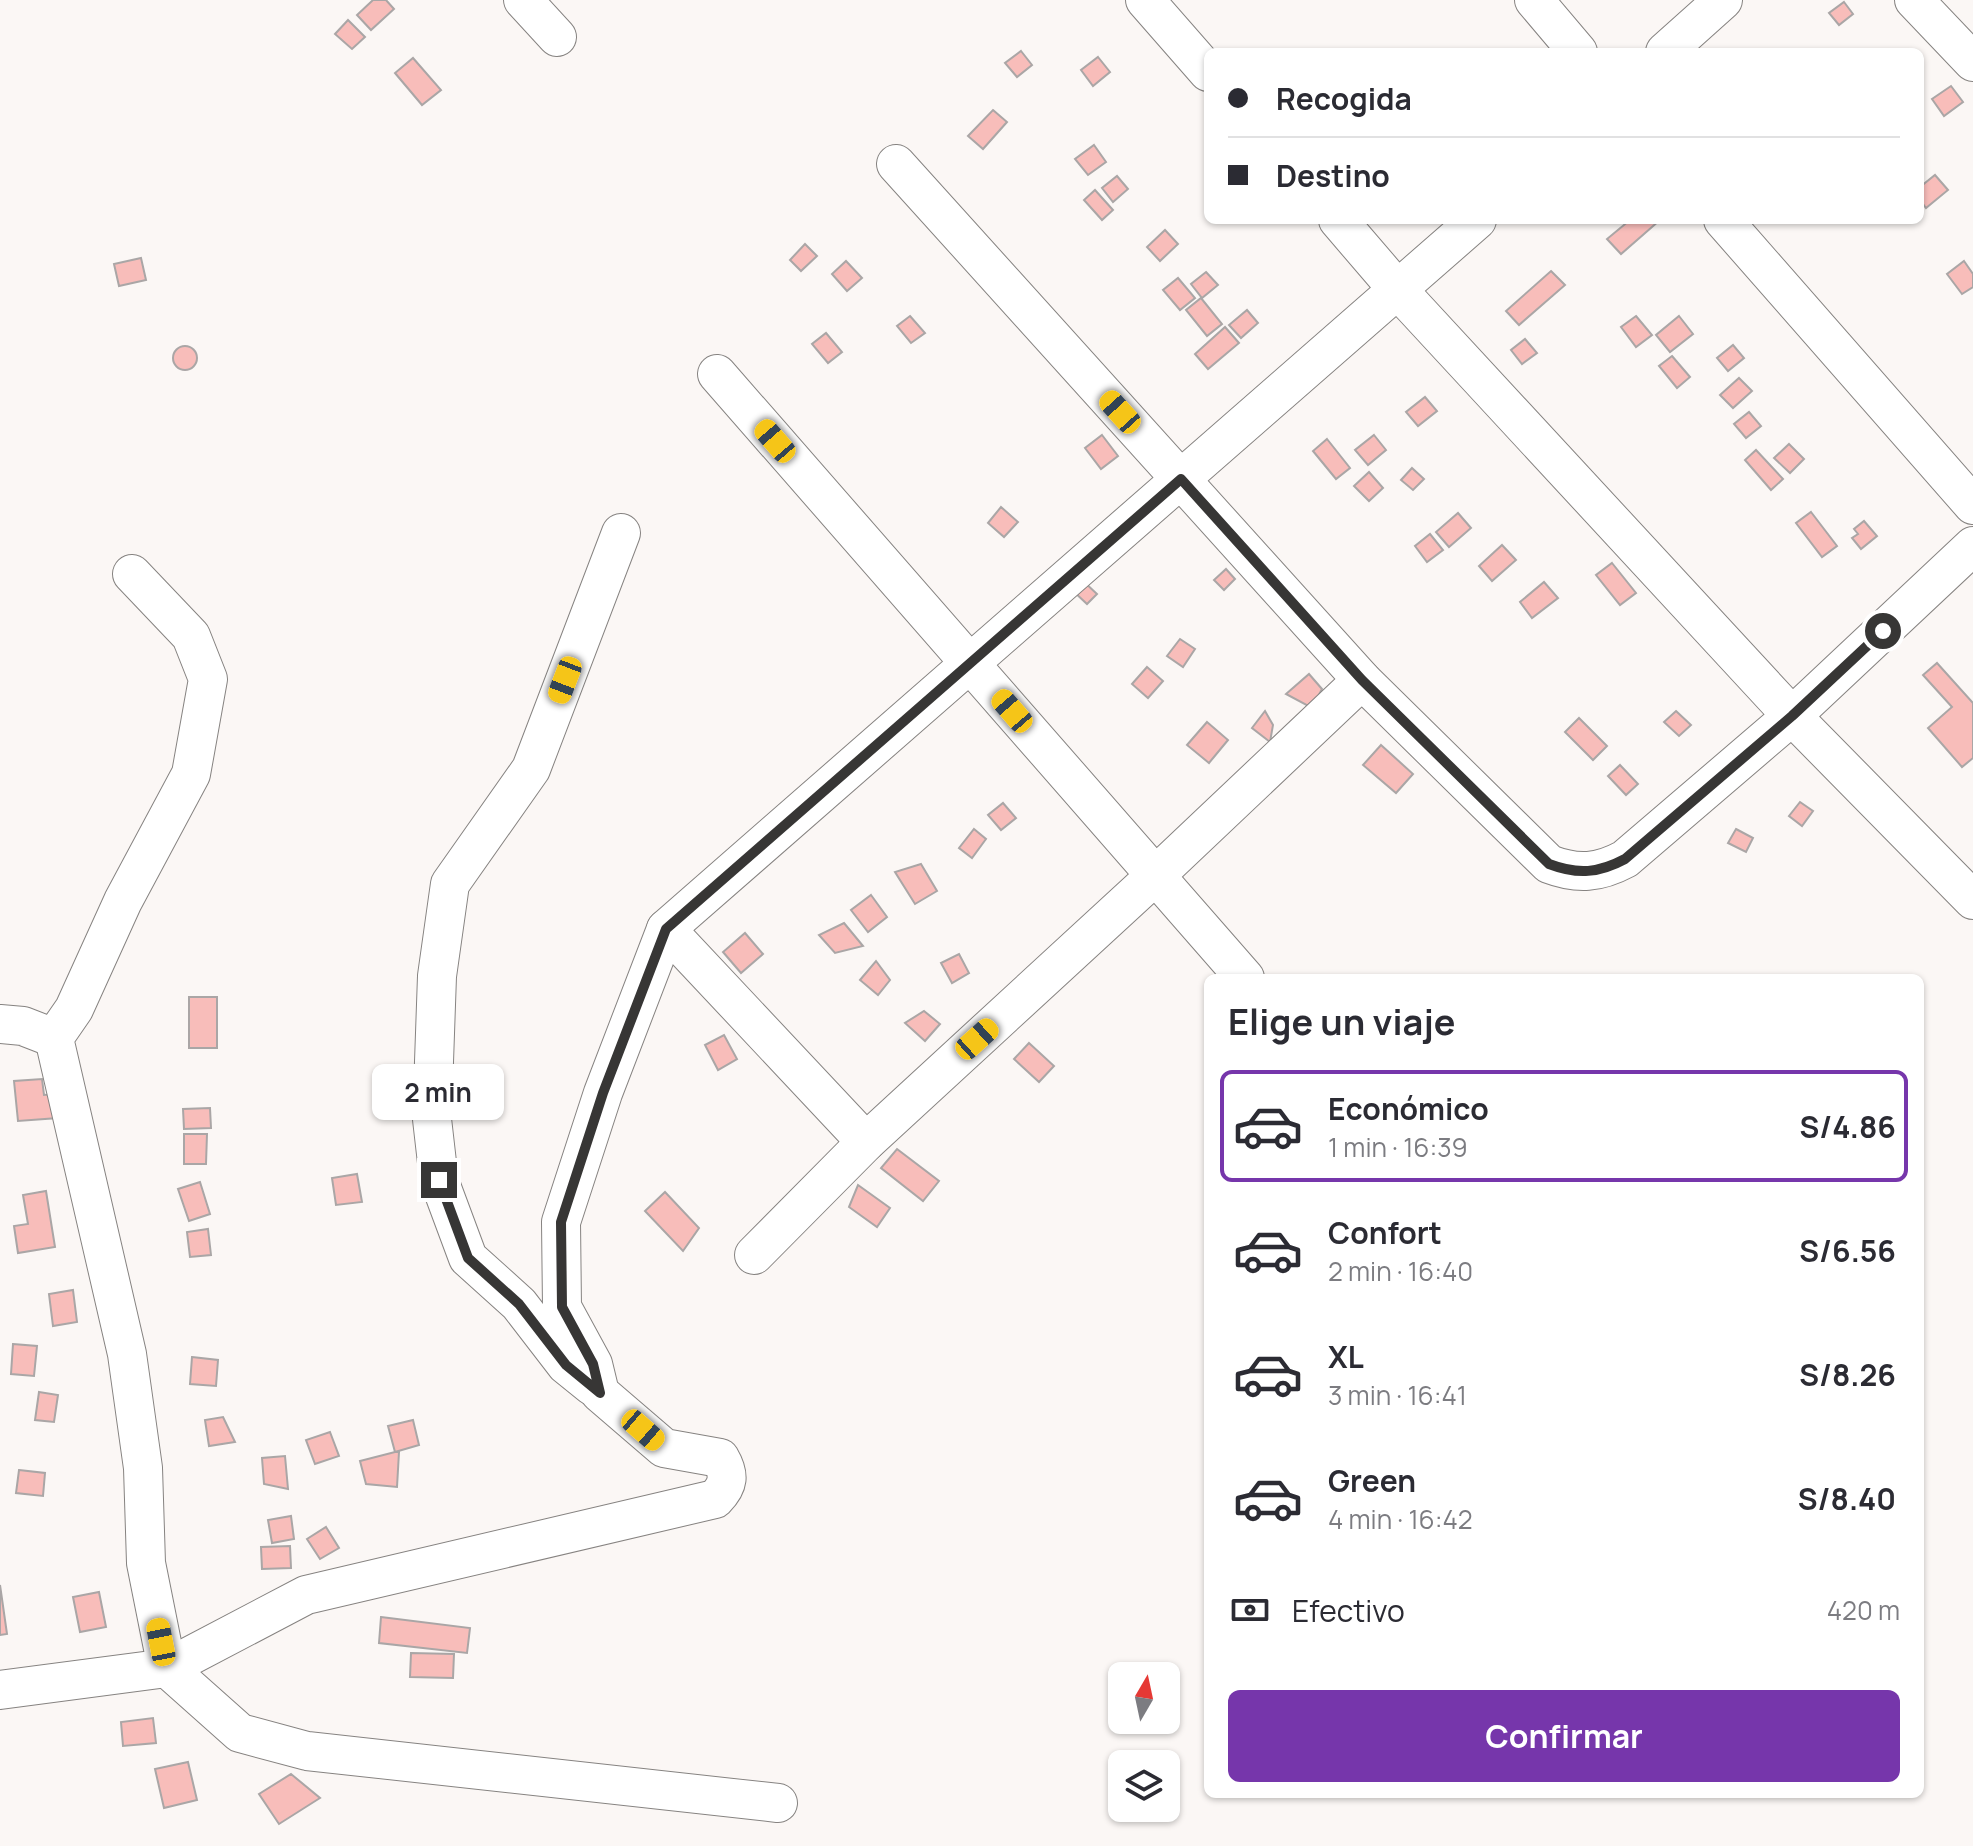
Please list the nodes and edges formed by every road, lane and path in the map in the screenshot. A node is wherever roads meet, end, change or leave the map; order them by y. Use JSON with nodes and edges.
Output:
{"nodes":[{"id":1,"x":523,"y":0,"type":"edge"},
{"id":2,"x":1145,"y":0,"type":"edge"},
{"id":3,"x":1534,"y":0,"type":"edge"},
{"id":4,"x":1723,"y":0,"type":"edge"},
{"id":5,"x":1914,"y":0,"type":"edge"},
{"id":6,"x":557,"y":37,"type":"dead end"},
{"id":7,"x":1575,"y":48,"type":"edge"},
{"id":8,"x":1669,"y":48,"type":"edge"},
{"id":9,"x":1973,"y":62,"type":"edge"},
{"id":10,"x":1204,"y":67,"type":"edge"},
{"id":11,"x":896,"y":164,"type":"dead end"},
{"id":12,"x":1341,"y":224,"type":"edge"},
{"id":13,"x":1472,"y":224,"type":"edge"},
{"id":14,"x":1727,"y":224,"type":"edge"},
{"id":15,"x":1398,"y":290,"type":"junction"},
{"id":16,"x":717,"y":374,"type":"dead end"},
{"id":17,"x":1181,"y":479,"type":"junction"},
{"id":18,"x":1973,"y":505,"type":"edge"},
{"id":19,"x":621,"y":533,"type":"dead end"},
{"id":20,"x":1973,"y":546,"type":"edge"},
{"id":21,"x":132,"y":574,"type":"dead end"},
{"id":22,"x":971,"y":665,"type":"junction"},
{"id":23,"x":1362,"y":680,"type":"junction"},
{"id":24,"x":1792,"y":716,"type":"junction"},
{"id":25,"x":1155,"y":876,"type":"junction"},
{"id":26,"x":1973,"y":900,"type":"edge"},
{"id":27,"x":666,"y":929,"type":"junction"},
{"id":28,"x":1241,"y":974,"type":"edge"},
{"id":29,"x":0,"y":1024,"type":"edge"},
{"id":30,"x":54,"y":1038,"type":"junction"},
{"id":31,"x":866,"y":1142,"type":"junction"},
{"id":32,"x":754,"y":1255,"type":"dead end"},
{"id":33,"x":600,"y":1393,"type":"junction"},
{"id":34,"x":167,"y":1668,"type":"junction"},
{"id":35,"x":0,"y":1690,"type":"edge"},
{"id":36,"x":778,"y":1803,"type":"dead end"}],
"edges":[{"from":1,"to":6,"type":"street"},
{"from":2,"to":10,"type":"street"},
{"from":3,"to":7,"type":"street"},
{"from":4,"to":8,"type":"street"},
{"from":5,"to":9,"type":"street"},
{"from":11,"to":17,"type":"street"},
{"from":12,"to":15,"type":"street"},
{"from":13,"to":15,"type":"street"},
{"from":14,"to":18,"type":"street"},
{"from":15,"to":17,"type":"street"},
{"from":15,"to":24,"type":"street"},
{"from":16,"to":22,"type":"street"},
{"from":17,"to":22,"type":"street"},
{"from":17,"to":23,"type":"street"},
{"from":19,"to":33,"type":"street"},
{"from":20,"to":24,"type":"street"},
{"from":21,"to":30,"type":"street"},
{"from":22,"to":25,"type":"street"},
{"from":22,"to":27,"type":"street"},
{"from":23,"to":24,"type":"street"},
{"from":23,"to":25,"type":"street"},
{"from":24,"to":26,"type":"street"},
{"from":25,"to":28,"type":"street"},
{"from":25,"to":31,"type":"street"},
{"from":27,"to":31,"type":"street"},
{"from":27,"to":33,"type":"street"},
{"from":29,"to":30,"type":"street"},
{"from":30,"to":34,"type":"street"},
{"from":31,"to":32,"type":"street"},
{"from":33,"to":34,"type":"street"},
{"from":34,"to":35,"type":"street"},
{"from":34,"to":36,"type":"street"}]}
